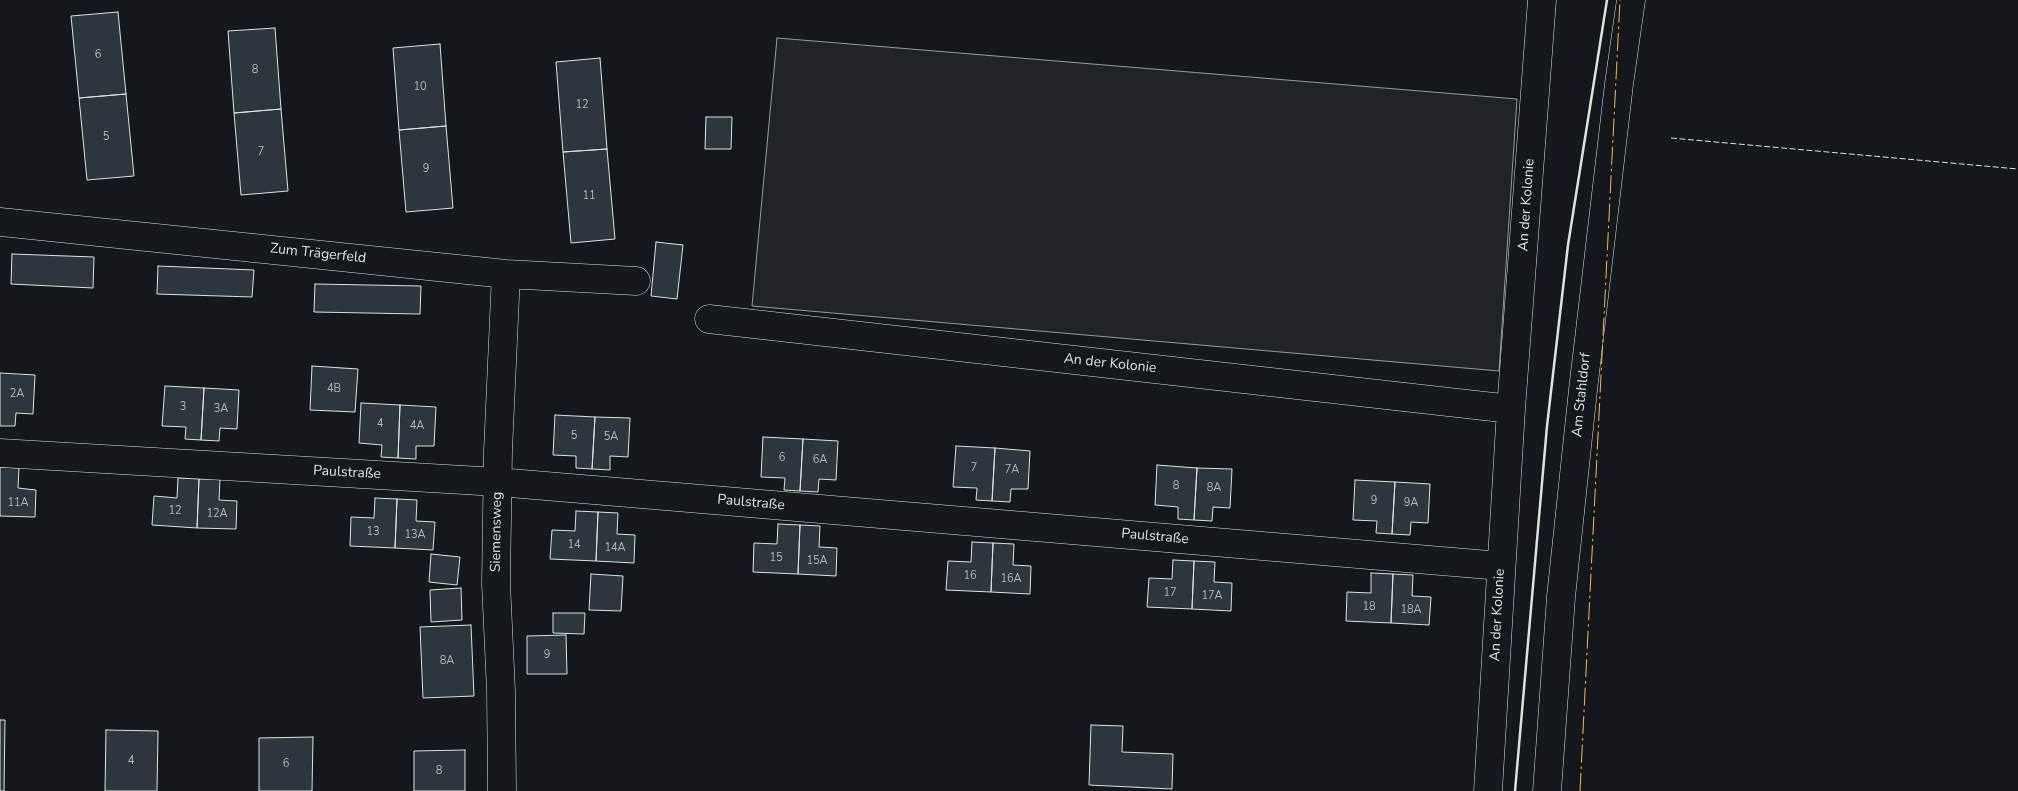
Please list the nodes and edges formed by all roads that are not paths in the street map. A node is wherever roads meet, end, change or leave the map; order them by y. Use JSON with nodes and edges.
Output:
{"nodes":[{"id":1,"x":1542,"y":0,"type":"edge"},
{"id":2,"x":1632,"y":0,"type":"edge"},
{"id":3,"x":0,"y":222,"type":"edge"},
{"id":4,"x":506,"y":274,"type":"junction"},
{"id":5,"x":636,"y":281,"type":"dead end"},
{"id":6,"x":709,"y":319,"type":"dead end"},
{"id":7,"x":1511,"y":409,"type":"junction"},
{"id":8,"x":0,"y":453,"type":"edge"},
{"id":9,"x":498,"y":482,"type":"junction"},
{"id":10,"x":1501,"y":566,"type":"junction"},
{"id":11,"x":502,"y":791,"type":"edge"},
{"id":12,"x":1488,"y":791,"type":"edge"},
{"id":13,"x":1547,"y":791,"type":"edge"}],
"edges":[{"from":1,"to":7,"type":"street","name":"An der Kolonie"},
{"from":2,"to":13,"type":"street","name":"Am Stahldorf"},
{"from":3,"to":4,"type":"street","name":"Zum Trägerfeld"},
{"from":4,"to":5,"type":"street","name":"Zum Trägerfeld"},
{"from":4,"to":9,"type":"street","name":"Siemensweg"},
{"from":6,"to":7,"type":"street","name":"An der Kolonie"},
{"from":7,"to":10,"type":"street","name":"An der Kolonie"},
{"from":8,"to":9,"type":"street","name":"Paulstraße"},
{"from":9,"to":10,"type":"street","name":"Paulstraße"},
{"from":9,"to":11,"type":"street","name":"Siemensweg"},
{"from":10,"to":12,"type":"street","name":"An der Kolonie"}]}
